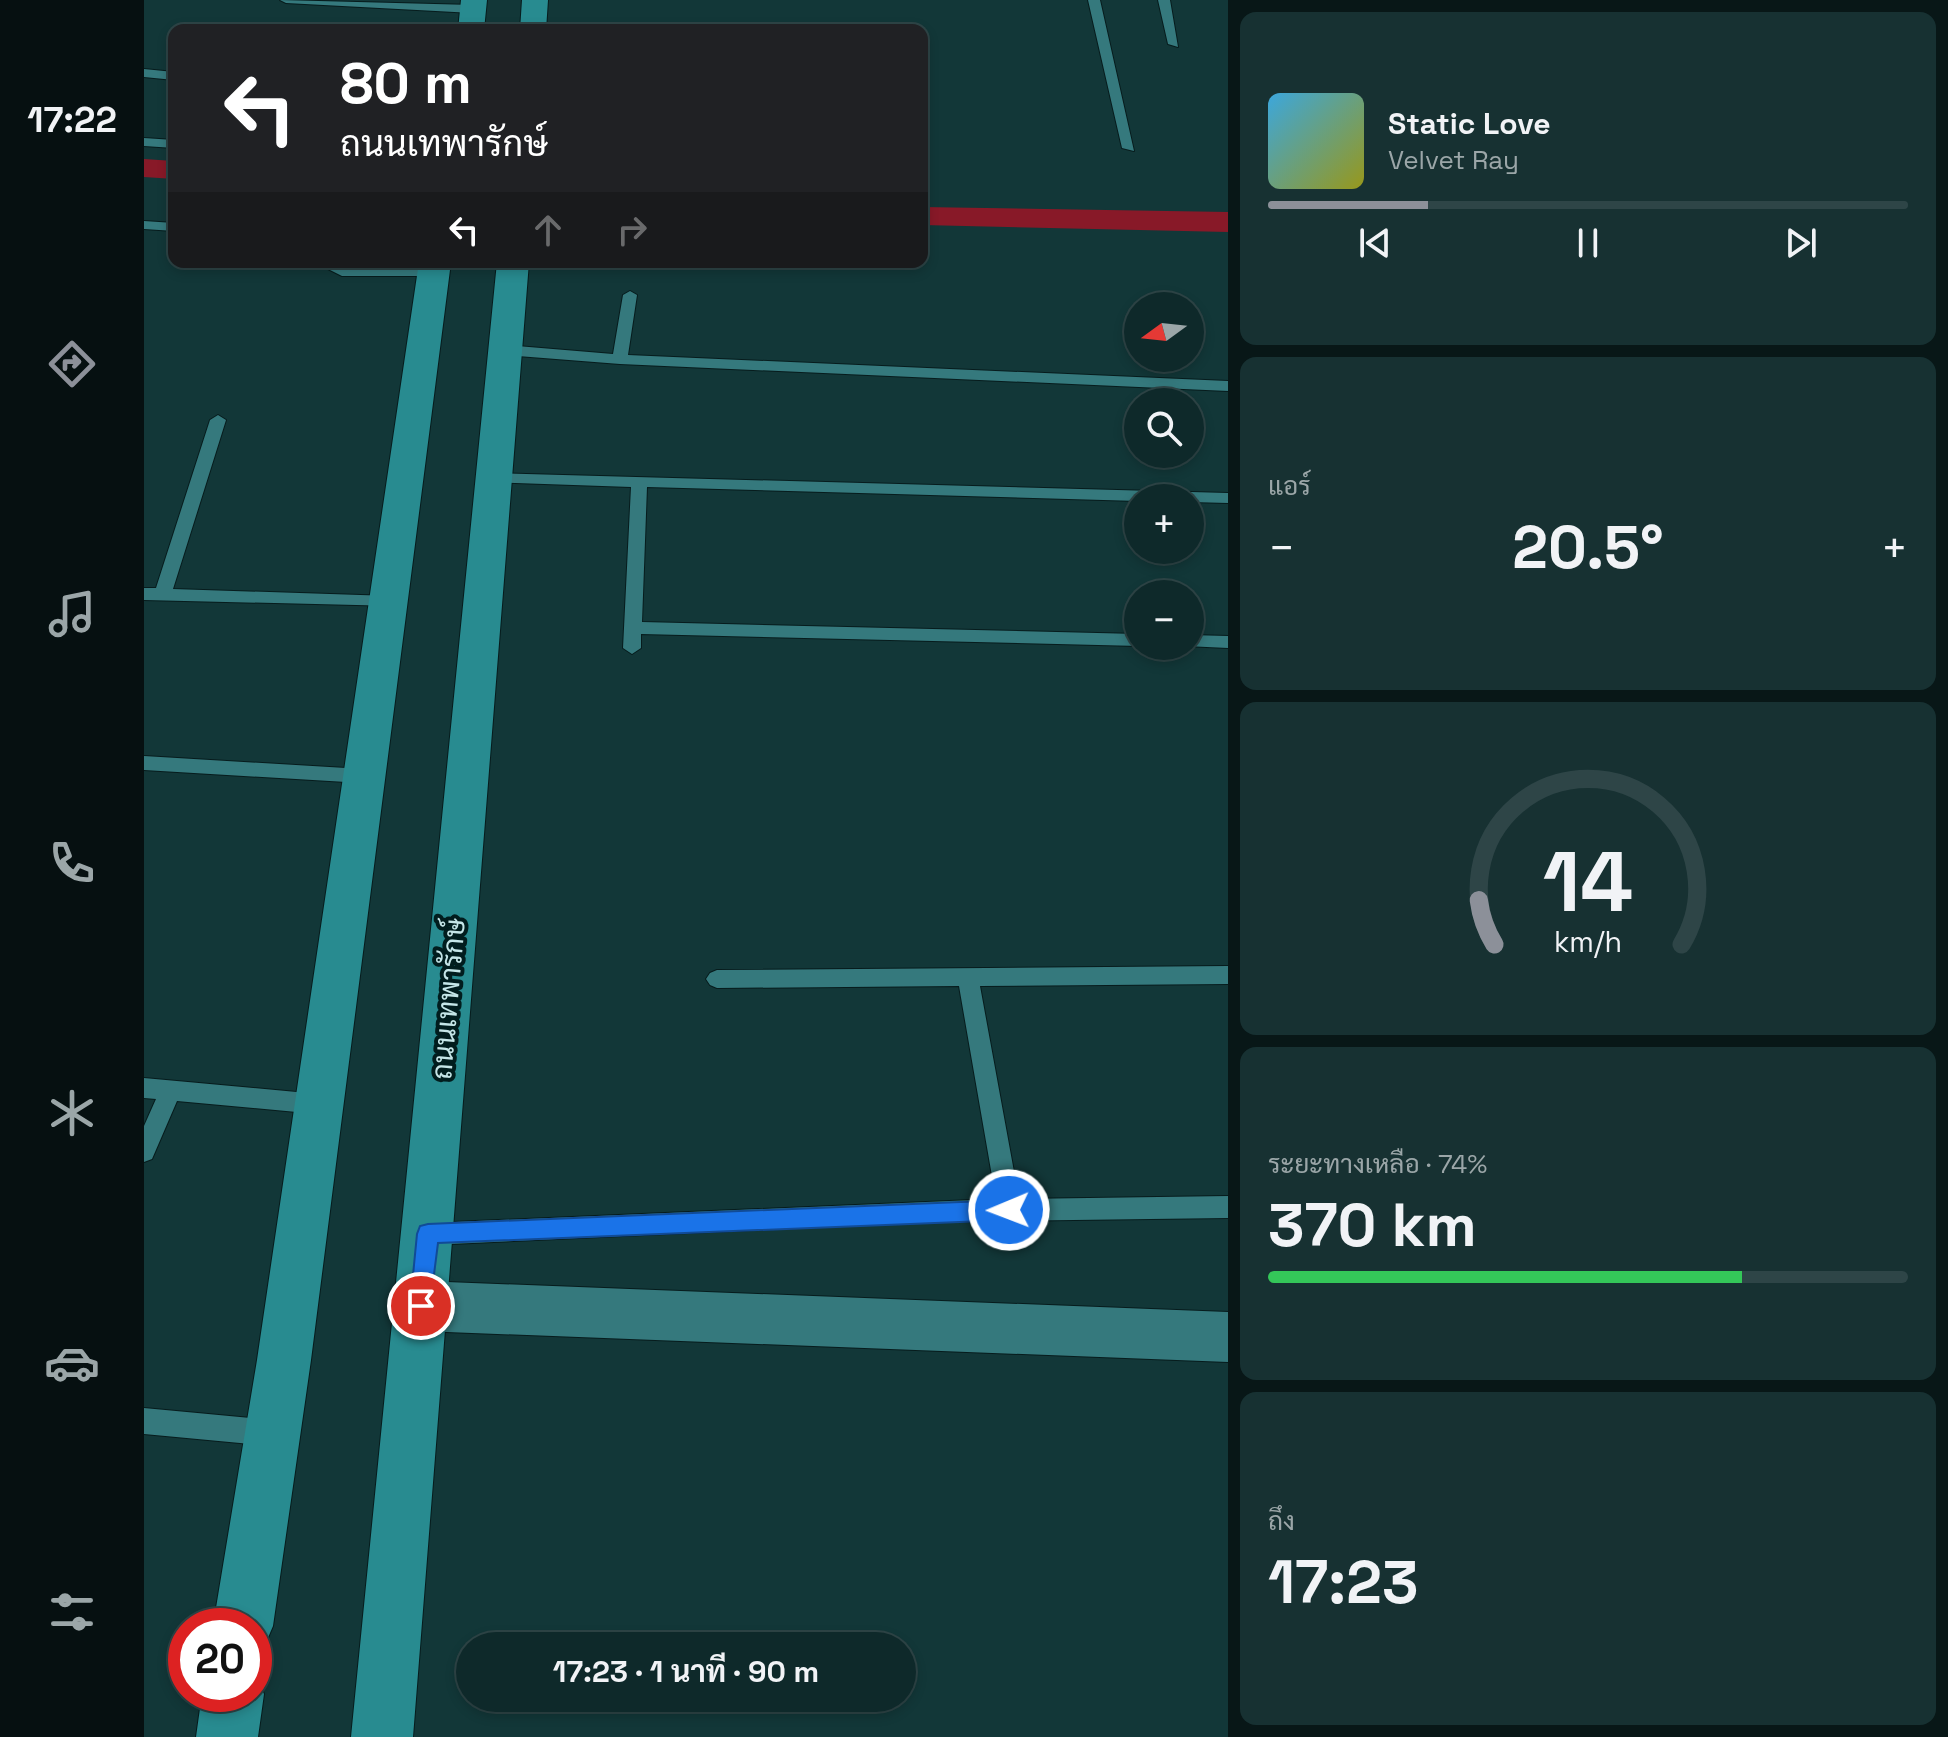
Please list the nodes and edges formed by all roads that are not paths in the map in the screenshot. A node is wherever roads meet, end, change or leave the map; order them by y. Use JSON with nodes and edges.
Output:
{"nodes":[{"id":1,"x":286,"y":0,"type":"edge"},
{"id":2,"x":535,"y":0,"type":"edge"},
{"id":3,"x":1094,"y":0,"type":"edge"},
{"id":4,"x":1164,"y":0,"type":"edge"},
{"id":5,"x":473,"y":13,"type":"edge"},
{"id":6,"x":533,"y":24,"type":"edge"},
{"id":7,"x":1174,"y":44,"type":"dead end"},
{"id":8,"x":144,"y":73,"type":"edge"},
{"id":9,"x":168,"y":75,"type":"edge"},
{"id":10,"x":144,"y":142,"type":"edge"},
{"id":11,"x":168,"y":144,"type":"edge"},
{"id":12,"x":1129,"y":148,"type":"dead end"},
{"id":13,"x":144,"y":225,"type":"edge"},
{"id":14,"x":168,"y":227,"type":"edge"},
{"id":15,"x":334,"y":268,"type":"edge"},
{"id":16,"x":416,"y":268,"type":"edge"},
{"id":17,"x":435,"y":268,"type":"edge"},
{"id":18,"x":512,"y":268,"type":"edge"},
{"id":19,"x":630,"y":295,"type":"dead end"},
{"id":20,"x":505,"y":350,"type":"junction"},
{"id":21,"x":620,"y":359,"type":"junction"},
{"id":22,"x":1228,"y":386,"type":"edge"},
{"id":23,"x":218,"y":420,"type":"dead end"},
{"id":24,"x":492,"y":478,"type":"junction"},
{"id":25,"x":639,"y":481,"type":"junction"},
{"id":26,"x":1228,"y":498,"type":"edge"},
{"id":27,"x":144,"y":594,"type":"edge"},
{"id":28,"x":163,"y":594,"type":"junction"},
{"id":29,"x":391,"y":602,"type":"junction"},
{"id":30,"x":633,"y":628,"type":"junction"},
{"id":31,"x":1124,"y":640,"type":"edge"},
{"id":32,"x":1204,"y":641,"type":"edge"},
{"id":33,"x":1228,"y":642,"type":"edge"},
{"id":34,"x":632,"y":648,"type":"dead end"},
{"id":35,"x":144,"y":763,"type":"edge"},
{"id":36,"x":363,"y":776,"type":"junction"},
{"id":37,"x":1228,"y":975,"type":"edge"},
{"id":38,"x":968,"y":976,"type":"junction"},
{"id":39,"x":717,"y":979,"type":"dead end"},
{"id":40,"x":144,"y":1088,"type":"edge"},
{"id":41,"x":170,"y":1091,"type":"junction"},
{"id":42,"x":318,"y":1104,"type":"junction"},
{"id":43,"x":144,"y":1152,"type":"edge"},
{"id":44,"x":1228,"y":1207,"type":"edge"},
{"id":45,"x":1009,"y":1210,"type":"junction"},
{"id":46,"x":428,"y":1234,"type":"junction"},
{"id":47,"x":421,"y":1306,"type":"junction"},
{"id":48,"x":1228,"y":1337,"type":"edge"},
{"id":49,"x":144,"y":1421,"type":"edge"},
{"id":50,"x":271,"y":1433,"type":"junction"},
{"id":51,"x":246,"y":1608,"type":"edge"},
{"id":52,"x":230,"y":1712,"type":"edge"},
{"id":53,"x":227,"y":1737,"type":"edge"},
{"id":54,"x":382,"y":1737,"type":"edge"}],
"edges":[{"from":1,"to":5,"type":"lane"},
{"from":2,"to":6,"type":"main road"},
{"from":3,"to":12,"type":"lane"},
{"from":4,"to":7,"type":"lane"},
{"from":8,"to":9,"type":"lane"},
{"from":10,"to":11,"type":"lane"},
{"from":13,"to":14,"type":"lane"},
{"from":15,"to":16,"type":"lane"},
{"from":17,"to":29,"type":"main road"},
{"from":18,"to":20,"type":"main road","name":"ถนนเทพารักษ์"},
{"from":19,"to":21,"type":"lane"},
{"from":20,"to":21,"type":"lane"},
{"from":20,"to":24,"type":"main road","name":"ถนนเทพารักษ์"},
{"from":21,"to":22,"type":"lane"},
{"from":23,"to":28,"type":"lane"},
{"from":24,"to":25,"type":"lane"},
{"from":24,"to":46,"type":"main road","name":"ถนนเทพารักษ์"},
{"from":25,"to":26,"type":"lane"},
{"from":25,"to":30,"type":"lane"},
{"from":27,"to":28,"type":"lane"},
{"from":28,"to":29,"type":"lane"},
{"from":29,"to":36,"type":"main road"},
{"from":30,"to":31,"type":"lane"},
{"from":30,"to":34,"type":"lane"},
{"from":32,"to":33,"type":"lane"},
{"from":35,"to":36,"type":"lane"},
{"from":36,"to":42,"type":"main road"},
{"from":37,"to":38,"type":"lane"},
{"from":38,"to":39,"type":"lane"},
{"from":38,"to":45,"type":"lane"},
{"from":40,"to":41,"type":"lane"},
{"from":41,"to":42,"type":"lane"},
{"from":41,"to":43,"type":"lane"},
{"from":42,"to":50,"type":"main road"},
{"from":44,"to":45,"type":"lane"},
{"from":45,"to":46,"type":"lane"},
{"from":46,"to":47,"type":"main road","name":"ถนนเทพารักษ์"},
{"from":47,"to":48,"type":"street"},
{"from":47,"to":54,"type":"main road","name":"ถนนเทพารักษ์"},
{"from":49,"to":50,"type":"lane"},
{"from":50,"to":51,"type":"main road"},
{"from":52,"to":53,"type":"main road"}]}
